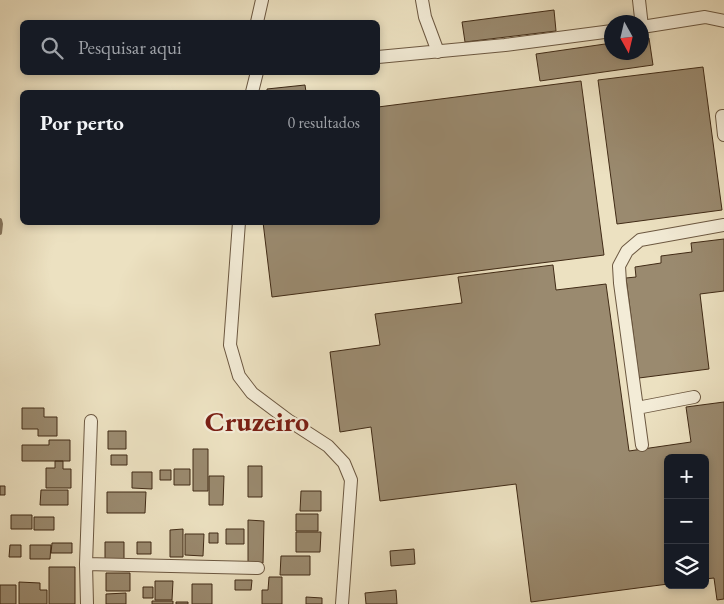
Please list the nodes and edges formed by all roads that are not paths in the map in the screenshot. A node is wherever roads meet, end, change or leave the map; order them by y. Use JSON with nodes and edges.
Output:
{"nodes":[{"id":1,"x":262,"y":0,"type":"edge"},
{"id":2,"x":422,"y":0,"type":"edge"},
{"id":3,"x":639,"y":0,"type":"edge"},
{"id":4,"x":641,"y":15,"type":"edge"},
{"id":5,"x":257,"y":20,"type":"edge"},
{"id":6,"x":724,"y":21,"type":"edge"},
{"id":7,"x":649,"y":26,"type":"edge"},
{"id":8,"x":604,"y":32,"type":"edge"},
{"id":9,"x":438,"y":52,"type":"junction"},
{"id":10,"x":380,"y":57,"type":"edge"},
{"id":11,"x":256,"y":75,"type":"edge"},
{"id":12,"x":252,"y":90,"type":"edge"},
{"id":13,"x":724,"y":116,"type":"edge"},
{"id":14,"x":724,"y":135,"type":"edge"},
{"id":15,"x":239,"y":225,"type":"edge"},
{"id":16,"x":724,"y":225,"type":"edge"},
{"id":17,"x":694,"y":397,"type":"dead end"},
{"id":18,"x":637,"y":408,"type":"junction"},
{"id":19,"x":91,"y":421,"type":"dead end"},
{"id":20,"x":642,"y":445,"type":"dead end"},
{"id":21,"x":86,"y":564,"type":"junction"},
{"id":22,"x":258,"y":568,"type":"dead end"},
{"id":23,"x":87,"y":604,"type":"edge"},
{"id":24,"x":342,"y":604,"type":"edge"}],
"edges":[{"from":1,"to":5,"type":"street"},
{"from":2,"to":9,"type":"street"},
{"from":3,"to":4,"type":"street"},
{"from":6,"to":7,"type":"street"},
{"from":8,"to":9,"type":"street"},
{"from":9,"to":10,"type":"street"},
{"from":11,"to":12,"type":"street"},
{"from":13,"to":14,"type":"street"},
{"from":15,"to":24,"type":"street"},
{"from":16,"to":18,"type":"street"},
{"from":17,"to":18,"type":"street"},
{"from":18,"to":20,"type":"street"},
{"from":19,"to":21,"type":"street"},
{"from":21,"to":22,"type":"street"},
{"from":21,"to":23,"type":"street"}]}
